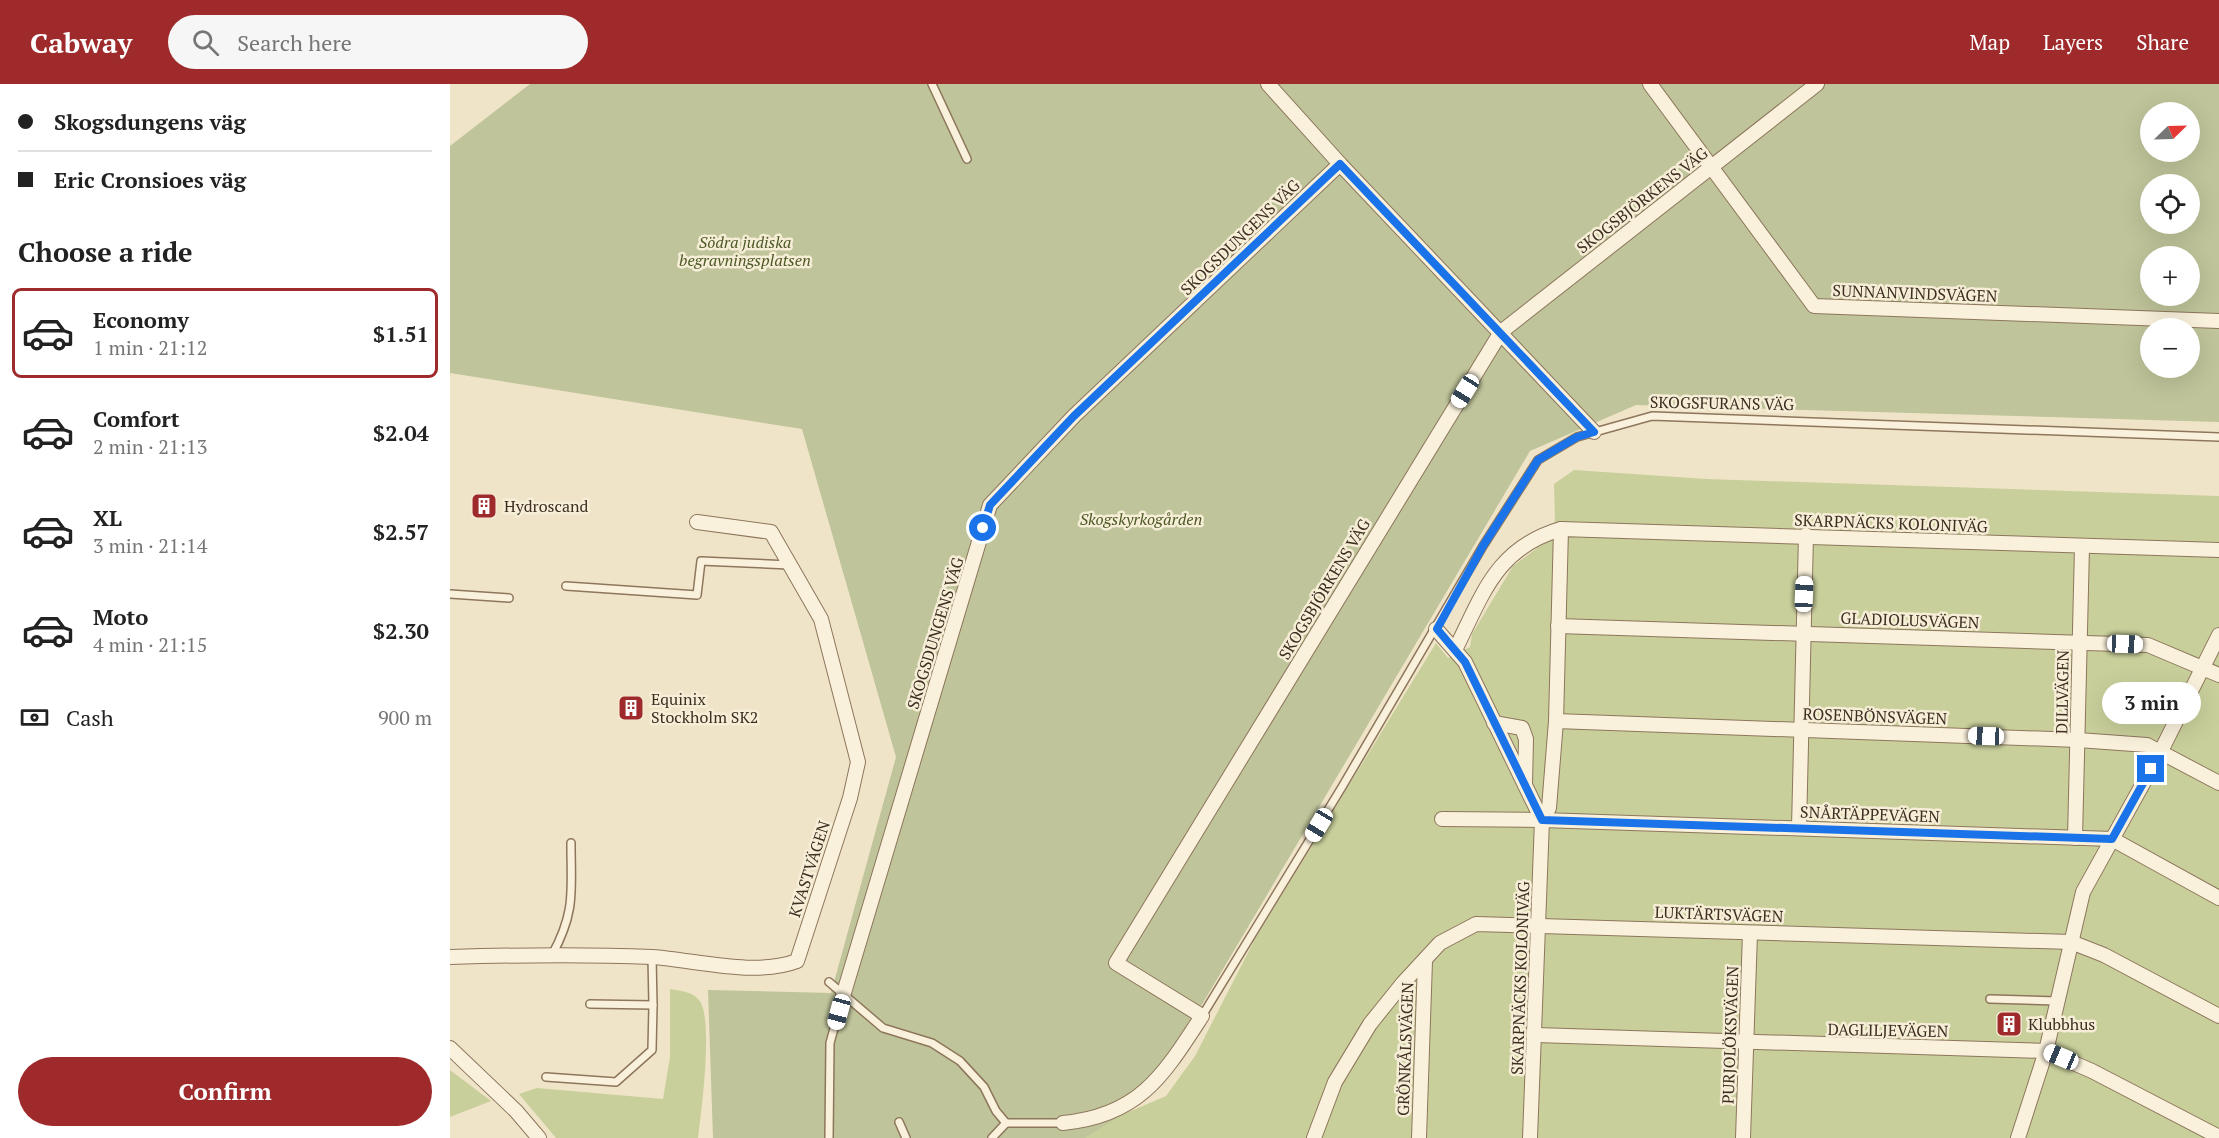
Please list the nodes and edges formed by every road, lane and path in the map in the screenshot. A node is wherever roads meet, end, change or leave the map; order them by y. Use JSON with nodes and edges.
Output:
{"nodes":[{"id":1,"x":932,"y":84,"type":"edge"},
{"id":2,"x":1268,"y":84,"type":"edge"},
{"id":3,"x":1650,"y":84,"type":"edge"},
{"id":4,"x":1817,"y":84,"type":"edge"},
{"id":5,"x":967,"y":159,"type":"dead end"},
{"id":6,"x":1340,"y":164,"type":"junction"},
{"id":7,"x":1712,"y":165,"type":"junction"},
{"id":8,"x":2219,"y":321,"type":"edge"},
{"id":9,"x":1501,"y":332,"type":"junction"},
{"id":10,"x":1594,"y":432,"type":"junction"},
{"id":11,"x":2219,"y":437,"type":"edge"},
{"id":12,"x":697,"y":522,"type":"dead end"},
{"id":13,"x":1561,"y":529,"type":"junction"},
{"id":14,"x":1806,"y":536,"type":"junction"},
{"id":15,"x":2082,"y":547,"type":"junction"},
{"id":16,"x":2219,"y":550,"type":"edge"},
{"id":17,"x":790,"y":565,"type":"junction"},
{"id":18,"x":566,"y":585,"type":"dead end"},
{"id":19,"x":450,"y":594,"type":"edge"},
{"id":20,"x":509,"y":598,"type":"dead end"},
{"id":21,"x":1558,"y":626,"type":"junction"},
{"id":22,"x":1437,"y":629,"type":"junction"},
{"id":23,"x":1804,"y":633,"type":"junction"},
{"id":24,"x":2219,"y":635,"type":"edge"},
{"id":25,"x":2080,"y":643,"type":"junction"},
{"id":26,"x":1455,"y":650,"type":"junction"},
{"id":27,"x":2202,"y":666,"type":"junction"},
{"id":28,"x":2219,"y":675,"type":"edge"},
{"id":29,"x":1556,"y":722,"type":"junction"},
{"id":30,"x":1494,"y":723,"type":"junction"},
{"id":31,"x":1801,"y":729,"type":"junction"},
{"id":32,"x":2078,"y":740,"type":"junction"},
{"id":33,"x":2161,"y":751,"type":"junction"},
{"id":34,"x":2219,"y":783,"type":"edge"},
{"id":35,"x":1525,"y":787,"type":"junction"},
{"id":36,"x":1442,"y":819,"type":"dead end"},
{"id":37,"x":1542,"y":820,"type":"junction"},
{"id":38,"x":1799,"y":828,"type":"junction"},
{"id":39,"x":2075,"y":838,"type":"junction"},
{"id":40,"x":2112,"y":839,"type":"junction"},
{"id":41,"x":571,"y":843,"type":"dead end"},
{"id":42,"x":2219,"y":898,"type":"edge"},
{"id":43,"x":1539,"y":924,"type":"junction"},
{"id":44,"x":1749,"y":933,"type":"junction"},
{"id":45,"x":2071,"y":942,"type":"junction"},
{"id":46,"x":552,"y":955,"type":"junction"},
{"id":47,"x":450,"y":957,"type":"edge"},
{"id":48,"x":652,"y":957,"type":"junction"},
{"id":49,"x":1425,"y":961,"type":"junction"},
{"id":50,"x":829,"y":982,"type":"dead end"},
{"id":51,"x":843,"y":996,"type":"junction"},
{"id":52,"x":1990,"y":999,"type":"dead end"},
{"id":53,"x":2057,"y":1002,"type":"junction"},
{"id":54,"x":590,"y":1004,"type":"dead end"},
{"id":55,"x":653,"y":1005,"type":"junction"},
{"id":56,"x":1202,"y":1016,"type":"junction"},
{"id":57,"x":2219,"y":1016,"type":"edge"},
{"id":58,"x":1536,"y":1035,"type":"junction"},
{"id":59,"x":1747,"y":1043,"type":"junction"},
{"id":60,"x":450,"y":1048,"type":"edge"},
{"id":61,"x":2046,"y":1051,"type":"junction"},
{"id":62,"x":546,"y":1077,"type":"dead end"},
{"id":63,"x":899,"y":1122,"type":"dead end"},
{"id":64,"x":1006,"y":1123,"type":"junction"},
{"id":65,"x":1063,"y":1123,"type":"joint"},
{"id":66,"x":2219,"y":1137,"type":"edge"},
{"id":67,"x":539,"y":1138,"type":"edge"},
{"id":68,"x":829,"y":1138,"type":"edge"},
{"id":69,"x":906,"y":1138,"type":"edge"},
{"id":70,"x":992,"y":1138,"type":"edge"},
{"id":71,"x":1314,"y":1138,"type":"edge"},
{"id":72,"x":1419,"y":1138,"type":"edge"},
{"id":73,"x":1530,"y":1138,"type":"edge"},
{"id":74,"x":1743,"y":1138,"type":"edge"},
{"id":75,"x":2018,"y":1138,"type":"edge"}],
"edges":[{"from":1,"to":5,"type":"lane"},
{"from":2,"to":6,"type":"street"},
{"from":3,"to":7,"type":"street","name":"SUNNANVINDSVÄGEN"},
{"from":4,"to":7,"type":"street","name":"SKOGSBJÖRKENS VÄG"},
{"from":6,"to":9,"type":"street"},
{"from":6,"to":51,"type":"street","name":"SKOGSDUNGENS VÄG"},
{"from":7,"to":8,"type":"street","name":"SUNNANVINDSVÄGEN"},
{"from":7,"to":9,"type":"street","name":"SKOGSBJÖRKENS VÄG"},
{"from":9,"to":10,"type":"street"},
{"from":9,"to":56,"type":"street","name":"SKOGSBJÖRKENS VÄG"},
{"from":10,"to":11,"type":"lane","name":"SKOGSFURANS VÄG"},
{"from":10,"to":22,"type":"lane","name":"SKOGSFURANS VÄG"},
{"from":12,"to":17,"type":"street","name":"KVASTVÄGEN"},
{"from":13,"to":14,"type":"street","name":"SKARPNÄCKS KOLONIVÄG"},
{"from":13,"to":21,"type":"street","name":"SKARPNÄCKS KOLONIVÄG"},
{"from":13,"to":26,"type":"street","name":"SKARPNÄCKS KOLONIVÄG"},
{"from":14,"to":15,"type":"street","name":"SKARPNÄCKS KOLONIVÄG"},
{"from":14,"to":23,"type":"street"},
{"from":15,"to":16,"type":"street","name":"SKARPNÄCKS KOLONIVÄG"},
{"from":15,"to":25,"type":"street","name":"DILLVÄGEN"},
{"from":17,"to":18,"type":"lane"},
{"from":17,"to":48,"type":"street","name":"KVASTVÄGEN"},
{"from":19,"to":20,"type":"lane"},
{"from":21,"to":23,"type":"street","name":"GLADIOLUSVÄGEN"},
{"from":21,"to":29,"type":"street","name":"SKARPNÄCKS KOLONIVÄG"},
{"from":22,"to":26,"type":"street"},
{"from":22,"to":56,"type":"lane","name":"SKOGSFURANS VÄG"},
{"from":23,"to":25,"type":"street","name":"GLADIOLUSVÄGEN"},
{"from":23,"to":31,"type":"street"},
{"from":24,"to":27,"type":"street"},
{"from":25,"to":27,"type":"street","name":"GLADIOLUSVÄGEN"},
{"from":25,"to":32,"type":"street","name":"DILLVÄGEN"},
{"from":26,"to":30,"type":"street"},
{"from":27,"to":28,"type":"street","name":"GLADIOLUSVÄGEN"},
{"from":27,"to":33,"type":"street"},
{"from":29,"to":31,"type":"street","name":"ROSENBÖNSVÄGEN"},
{"from":29,"to":37,"type":"street","name":"SKARPNÄCKS KOLONIVÄG"},
{"from":30,"to":35,"type":"street"},
{"from":30,"to":35,"type":"street"},
{"from":31,"to":32,"type":"street","name":"ROSENBÖNSVÄGEN"},
{"from":31,"to":38,"type":"street"},
{"from":32,"to":33,"type":"street","name":"ROSENBÖNSVÄGEN"},
{"from":32,"to":39,"type":"street","name":"DILLVÄGEN"},
{"from":33,"to":34,"type":"street","name":"ROSENBÖNSVÄGEN"},
{"from":33,"to":40,"type":"street"},
{"from":35,"to":37,"type":"street"},
{"from":36,"to":37,"type":"street"},
{"from":37,"to":38,"type":"street","name":"SNÅRTÄPPEVÄGEN"},
{"from":37,"to":43,"type":"street","name":"SKARPNÄCKS KOLONIVÄG"},
{"from":38,"to":39,"type":"street","name":"SNÅRTÄPPEVÄGEN"},
{"from":39,"to":40,"type":"street","name":"SNÅRTÄPPEVÄGEN"},
{"from":40,"to":42,"type":"street","name":"SNÅRTÄPPEVÄGEN"},
{"from":40,"to":45,"type":"street"},
{"from":41,"to":46,"type":"lane"},
{"from":43,"to":44,"type":"street","name":"LUKTÄRTSVÄGEN"},
{"from":43,"to":49,"type":"street","name":"LUKTÄRTSVÄGEN"},
{"from":43,"to":58,"type":"street","name":"SKARPNÄCKS KOLONIVÄG"},
{"from":44,"to":45,"type":"street","name":"LUKTÄRTSVÄGEN"},
{"from":44,"to":59,"type":"street","name":"PURJOLÖKSVÄGEN"},
{"from":45,"to":53,"type":"street"},
{"from":45,"to":57,"type":"street","name":"LUKTÄRTSVÄGEN"},
{"from":46,"to":47,"type":"street","name":"KVASTVÄGEN"},
{"from":46,"to":48,"type":"street","name":"KVASTVÄGEN"},
{"from":48,"to":55,"type":"lane"},
{"from":49,"to":71,"type":"street","name":"LUKTÄRTSVÄGEN"},
{"from":49,"to":72,"type":"street","name":"GRÖNKÅLSVÄGEN"},
{"from":50,"to":51,"type":"lane"},
{"from":51,"to":64,"type":"lane"},
{"from":51,"to":68,"type":"lane"},
{"from":52,"to":53,"type":"lane"},
{"from":53,"to":61,"type":"street"},
{"from":54,"to":55,"type":"lane"},
{"from":55,"to":62,"type":"lane"},
{"from":56,"to":65,"type":"street"},
{"from":58,"to":59,"type":"street","name":"DAGLILJEVÄGEN"},
{"from":58,"to":73,"type":"street","name":"SKARPNÄCKS KOLONIVÄG"},
{"from":59,"to":61,"type":"street","name":"DAGLILJEVÄGEN"},
{"from":59,"to":74,"type":"street","name":"PURJOLÖKSVÄGEN"},
{"from":60,"to":67,"type":"street"},
{"from":61,"to":66,"type":"street","name":"DAGLILJEVÄGEN"},
{"from":61,"to":75,"type":"street"},
{"from":63,"to":69,"type":"lane"},
{"from":64,"to":65,"type":"lane"},
{"from":64,"to":70,"type":"lane"}]}
